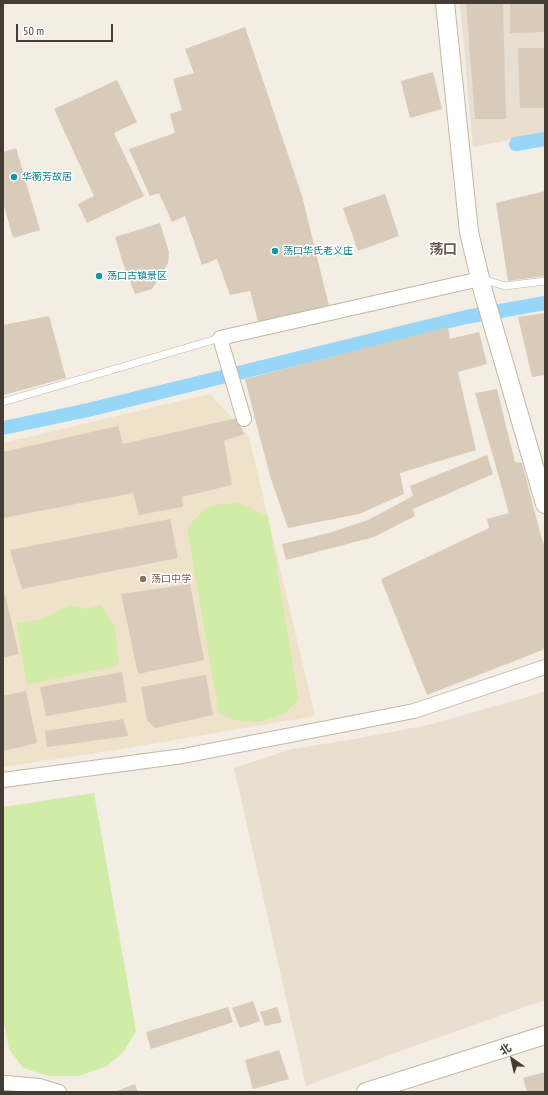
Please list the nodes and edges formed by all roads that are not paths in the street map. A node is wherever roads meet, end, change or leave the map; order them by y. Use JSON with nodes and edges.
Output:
{"nodes":[{"id":1,"x":445,"y":3,"type":"edge"},
{"id":2,"x":545,"y":281,"type":"edge"},
{"id":3,"x":482,"y":285,"type":"junction"},
{"id":4,"x":220,"y":338,"type":"junction"},
{"id":5,"x":3,"y":402,"type":"edge"},
{"id":6,"x":244,"y":419,"type":"dead end"},
{"id":7,"x":545,"y":504,"type":"edge"},
{"id":8,"x":545,"y":667,"type":"edge"},
{"id":9,"x":3,"y":780,"type":"edge"},
{"id":10,"x":545,"y":1036,"type":"edge"},
{"id":11,"x":3,"y":1083,"type":"edge"},
{"id":12,"x":59,"y":1092,"type":"edge"},
{"id":13,"x":366,"y":1092,"type":"edge"}],
"edges":[{"from":1,"to":3,"type":"street"},
{"from":2,"to":3,"type":"lane"},
{"from":3,"to":4,"type":"street"},
{"from":3,"to":7,"type":"street"},
{"from":4,"to":5,"type":"lane"},
{"from":4,"to":6,"type":"street"},
{"from":8,"to":9,"type":"street"},
{"from":10,"to":13,"type":"street"},
{"from":11,"to":12,"type":"street"}]}
